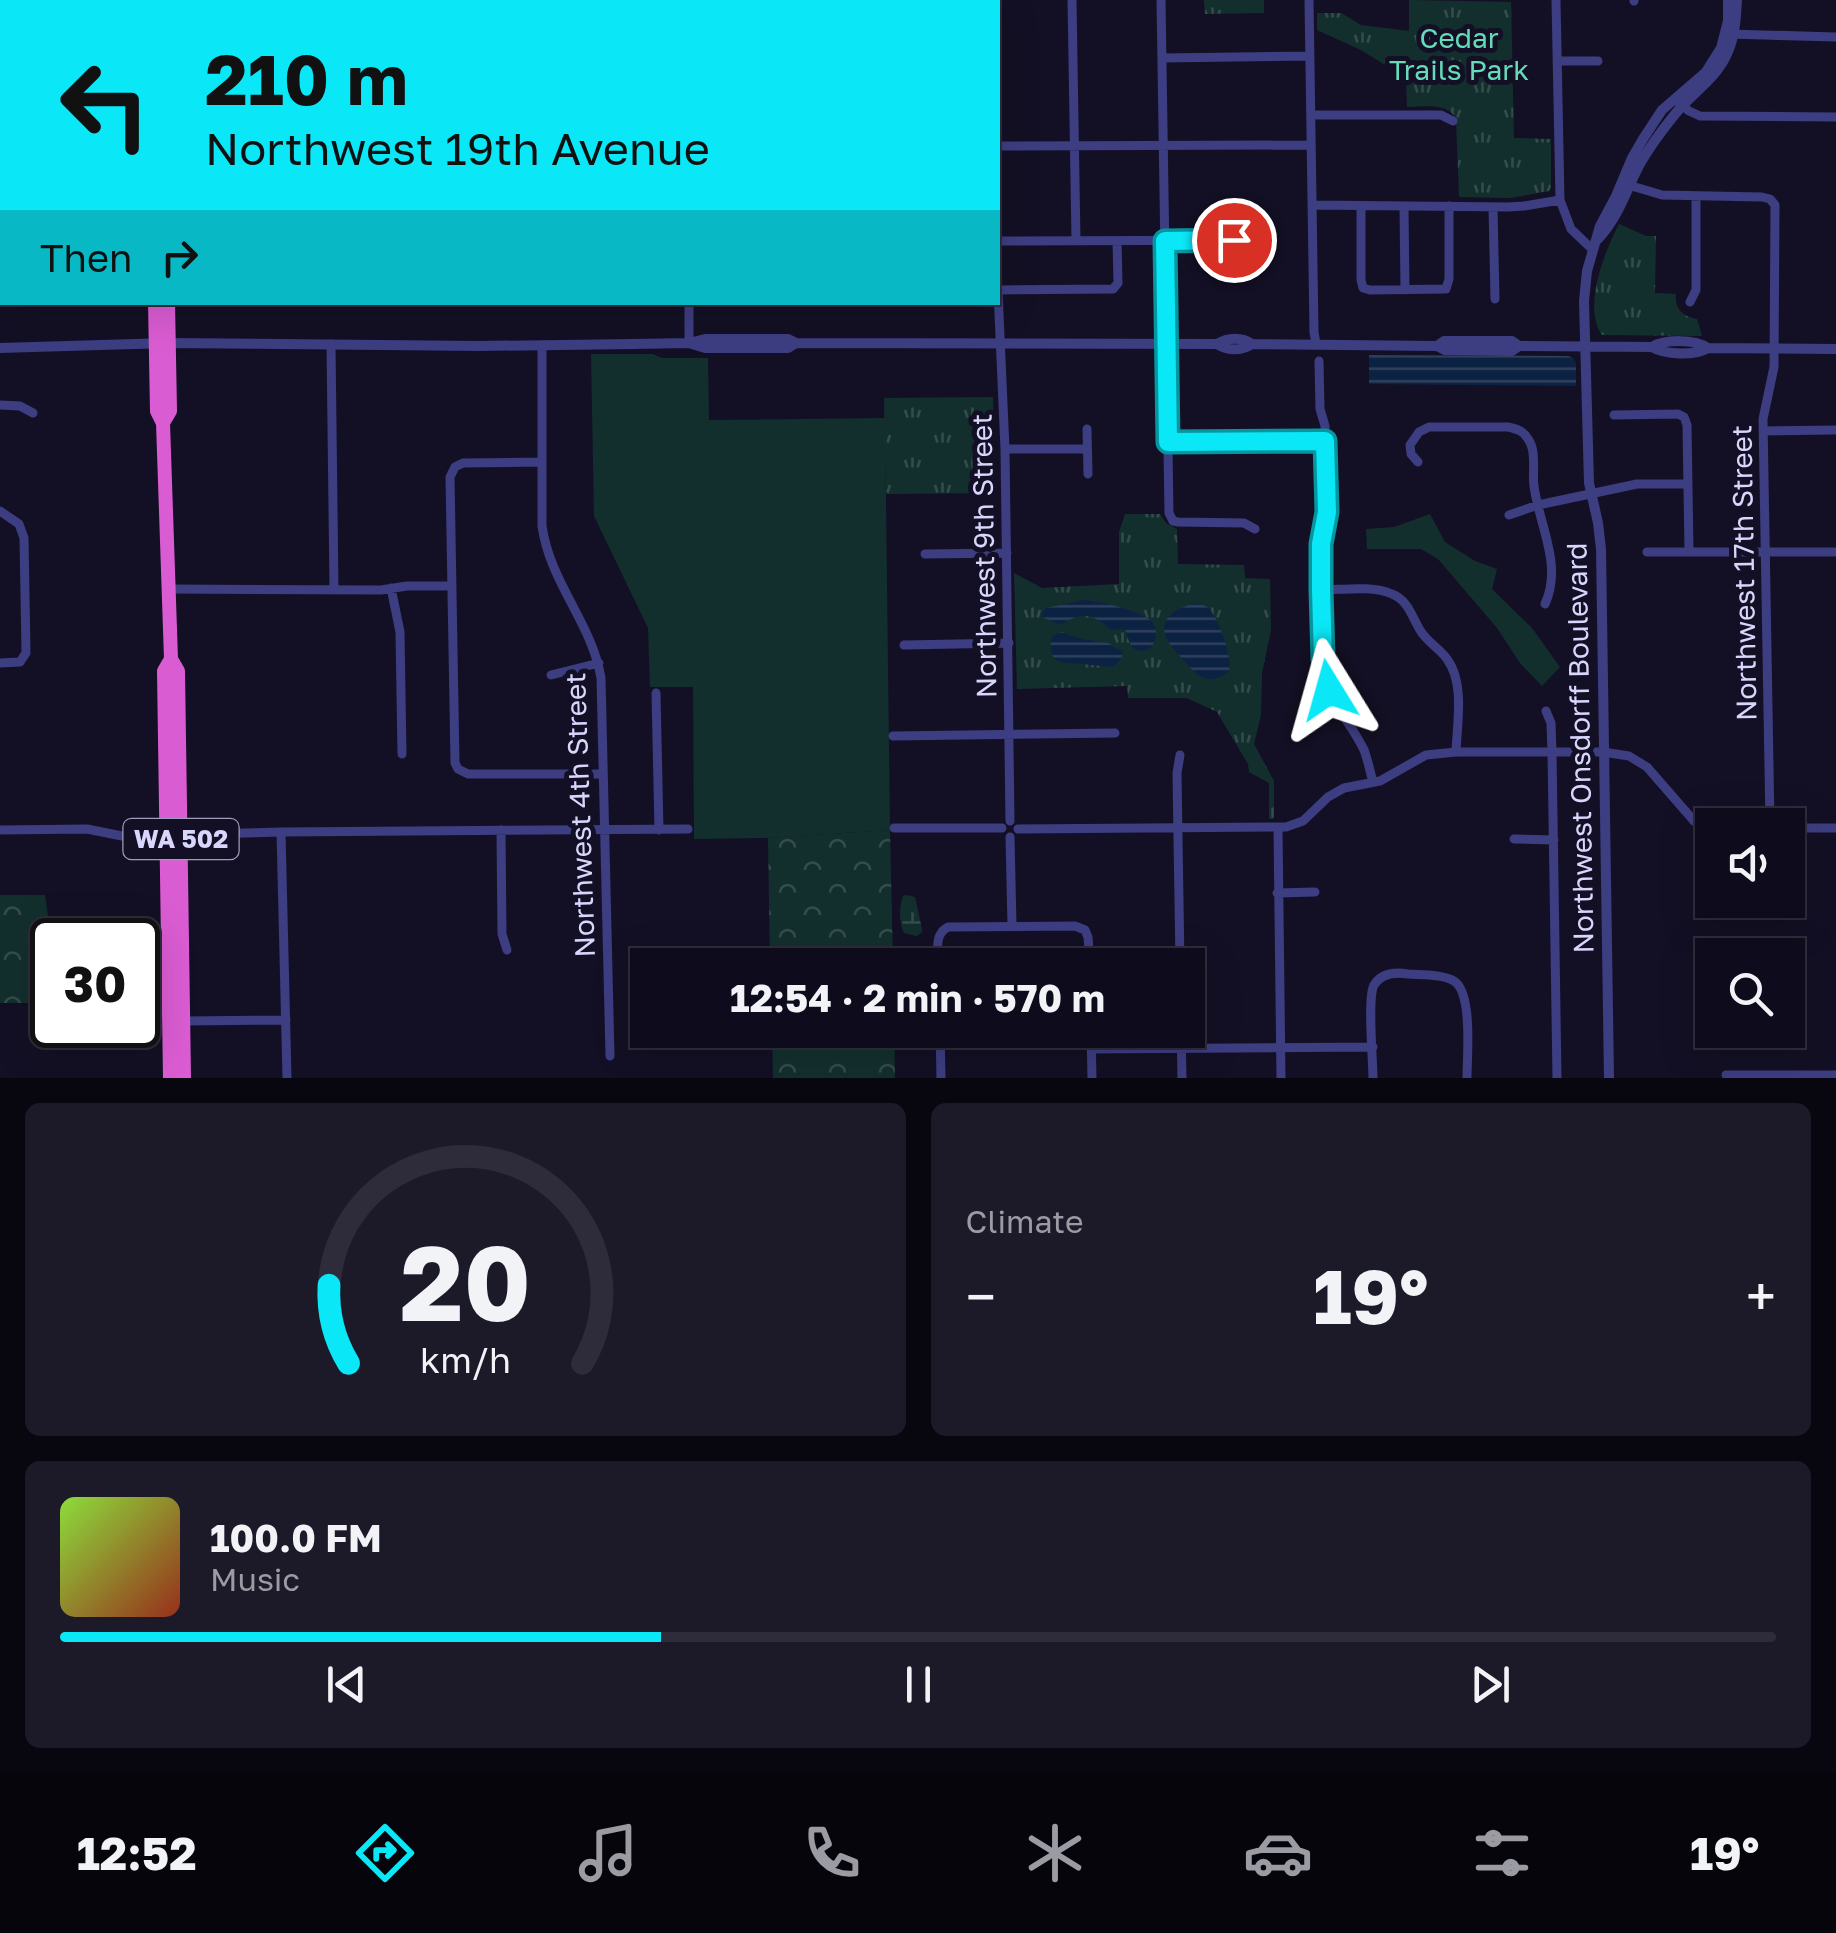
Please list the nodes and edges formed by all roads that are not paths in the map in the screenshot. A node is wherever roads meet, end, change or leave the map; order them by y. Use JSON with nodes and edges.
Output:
{"nodes":[{"id":1,"x":1072,"y":0,"type":"edge"},
{"id":2,"x":1161,"y":0,"type":"edge"},
{"id":3,"x":1309,"y":0,"type":"edge"},
{"id":4,"x":1556,"y":0,"type":"edge"},
{"id":5,"x":1728,"y":0,"type":"edge"},
{"id":6,"x":1737,"y":0,"type":"edge"},
{"id":7,"x":1729,"y":34,"type":"junction"},
{"id":8,"x":1836,"y":36,"type":"edge"},
{"id":9,"x":1310,"y":56,"type":"junction"},
{"id":10,"x":1162,"y":58,"type":"junction"},
{"id":11,"x":1557,"y":61,"type":"junction"},
{"id":12,"x":1598,"y":61,"type":"dead end"},
{"id":13,"x":1679,"y":103,"type":"junction"},
{"id":14,"x":1311,"y":115,"type":"junction"},
{"id":15,"x":1836,"y":117,"type":"edge"},
{"id":16,"x":1453,"y":121,"type":"dead end"},
{"id":17,"x":1311,"y":145,"type":"junction"},
{"id":18,"x":1000,"y":146,"type":"edge"},
{"id":19,"x":1074,"y":146,"type":"junction"},
{"id":20,"x":1163,"y":146,"type":"junction"},
{"id":21,"x":1626,"y":184,"type":"junction"},
{"id":22,"x":1696,"y":196,"type":"junction"},
{"id":23,"x":1560,"y":200,"type":"junction"},
{"id":24,"x":1312,"y":205,"type":"junction"},
{"id":25,"x":1361,"y":206,"type":"junction"},
{"id":26,"x":1404,"y":206,"type":"junction"},
{"id":27,"x":1448,"y":206,"type":"junction"},
{"id":28,"x":1493,"y":207,"type":"junction"},
{"id":29,"x":1268,"y":240,"type":"dead end"},
{"id":30,"x":1000,"y":241,"type":"edge"},
{"id":31,"x":1076,"y":241,"type":"junction"},
{"id":32,"x":1117,"y":241,"type":"junction"},
{"id":33,"x":1165,"y":241,"type":"junction"},
{"id":34,"x":1595,"y":245,"type":"junction"},
{"id":35,"x":1000,"y":290,"type":"edge"},
{"id":36,"x":1405,"y":290,"type":"junction"},
{"id":37,"x":1495,"y":299,"type":"dead end"},
{"id":38,"x":1690,"y":302,"type":"dead end"},
{"id":39,"x":155,"y":305,"type":"edge"},
{"id":40,"x":168,"y":305,"type":"edge"},
{"id":41,"x":689,"y":305,"type":"edge"},
{"id":42,"x":999,"y":305,"type":"edge"},
{"id":43,"x":690,"y":343,"type":"junction"},
{"id":44,"x":1001,"y":343,"type":"junction"},
{"id":45,"x":1166,"y":343,"type":"junction"},
{"id":46,"x":162,"y":344,"type":"junction"},
{"id":47,"x":331,"y":344,"type":"junction"},
{"id":48,"x":1316,"y":344,"type":"junction"},
{"id":49,"x":542,"y":345,"type":"junction"},
{"id":50,"x":1585,"y":347,"type":"junction"},
{"id":51,"x":0,"y":348,"type":"edge"},
{"id":52,"x":1775,"y":348,"type":"junction"},
{"id":53,"x":1836,"y":348,"type":"edge"},
{"id":54,"x":1319,"y":362,"type":"dead end"},
{"id":55,"x":0,"y":406,"type":"edge"},
{"id":56,"x":33,"y":412,"type":"dead end"},
{"id":57,"x":1614,"y":416,"type":"dead end"},
{"id":58,"x":1087,"y":430,"type":"dead end"},
{"id":59,"x":1836,"y":430,"type":"edge"},
{"id":60,"x":1763,"y":431,"type":"junction"},
{"id":61,"x":1325,"y":441,"type":"junction"},
{"id":62,"x":1168,"y":442,"type":"junction"},
{"id":63,"x":1005,"y":450,"type":"junction"},
{"id":64,"x":1087,"y":450,"type":"junction"},
{"id":65,"x":542,"y":462,"type":"junction"},
{"id":66,"x":1418,"y":462,"type":"dead end"},
{"id":67,"x":1088,"y":474,"type":"dead end"},
{"id":68,"x":1688,"y":484,"type":"junction"},
{"id":69,"x":1591,"y":494,"type":"junction"},
{"id":70,"x":1538,"y":505,"type":"junction"},
{"id":71,"x":0,"y":512,"type":"edge"},
{"id":72,"x":1508,"y":515,"type":"dead end"},
{"id":73,"x":1255,"y":529,"type":"dead end"},
{"id":74,"x":1647,"y":552,"type":"dead end"},
{"id":75,"x":1689,"y":552,"type":"junction"},
{"id":76,"x":1766,"y":552,"type":"junction"},
{"id":77,"x":1836,"y":552,"type":"edge"},
{"id":78,"x":1007,"y":553,"type":"junction"},
{"id":79,"x":925,"y":554,"type":"dead end"},
{"id":80,"x":452,"y":586,"type":"junction"},
{"id":81,"x":391,"y":588,"type":"junction"},
{"id":82,"x":170,"y":590,"type":"junction"},
{"id":83,"x":334,"y":590,"type":"junction"},
{"id":84,"x":1321,"y":590,"type":"junction"},
{"id":85,"x":1545,"y":604,"type":"dead end"},
{"id":86,"x":1009,"y":644,"type":"junction"},
{"id":87,"x":904,"y":645,"type":"dead end"},
{"id":88,"x":0,"y":663,"type":"edge"},
{"id":89,"x":598,"y":663,"type":"junction"},
{"id":90,"x":551,"y":674,"type":"dead end"},
{"id":91,"x":656,"y":693,"type":"dead end"},
{"id":92,"x":1546,"y":711,"type":"dead end"},
{"id":93,"x":1114,"y":732,"type":"dead end"},
{"id":94,"x":1010,"y":734,"type":"junction"},
{"id":95,"x":893,"y":736,"type":"dead end"},
{"id":96,"x":1456,"y":752,"type":"junction"},
{"id":97,"x":1552,"y":752,"type":"junction"},
{"id":98,"x":1603,"y":752,"type":"junction"},
{"id":99,"x":402,"y":754,"type":"dead end"},
{"id":100,"x":1180,"y":754,"type":"dead end"},
{"id":101,"x":602,"y":774,"type":"junction"},
{"id":102,"x":1372,"y":782,"type":"junction"},
{"id":103,"x":1770,"y":808,"type":"edge"},
{"id":104,"x":1695,"y":822,"type":"edge"},
{"id":105,"x":1006,"y":824,"type":"junction"},
{"id":106,"x":1179,"y":827,"type":"junction"},
{"id":107,"x":894,"y":828,"type":"dead end"},
{"id":108,"x":1278,"y":828,"type":"junction"},
{"id":109,"x":1805,"y":828,"type":"edge"},
{"id":110,"x":1836,"y":828,"type":"edge"},
{"id":111,"x":688,"y":829,"type":"dead end"},
{"id":112,"x":0,"y":830,"type":"edge"},
{"id":113,"x":501,"y":830,"type":"junction"},
{"id":114,"x":605,"y":830,"type":"junction"},
{"id":115,"x":659,"y":830,"type":"junction"},
{"id":116,"x":281,"y":832,"type":"junction"},
{"id":117,"x":1014,"y":833,"type":"junction"},
{"id":118,"x":174,"y":835,"type":"junction"},
{"id":119,"x":1514,"y":839,"type":"dead end"},
{"id":120,"x":1554,"y":840,"type":"junction"},
{"id":121,"x":1314,"y":892,"type":"dead end"},
{"id":122,"x":1278,"y":893,"type":"junction"},
{"id":123,"x":1012,"y":926,"type":"junction"},
{"id":124,"x":938,"y":948,"type":"edge"},
{"id":125,"x":1089,"y":948,"type":"edge"},
{"id":126,"x":1180,"y":948,"type":"edge"},
{"id":127,"x":507,"y":950,"type":"dead end"},
{"id":128,"x":286,"y":1020,"type":"junction"},
{"id":129,"x":184,"y":1021,"type":"junction"},
{"id":130,"x":1373,"y":1047,"type":"junction"},
{"id":131,"x":940,"y":1048,"type":"edge"},
{"id":132,"x":1181,"y":1048,"type":"joint"},
{"id":133,"x":1205,"y":1048,"type":"edge"},
{"id":134,"x":1280,"y":1048,"type":"junction"},
{"id":135,"x":1092,"y":1049,"type":"joint"},
{"id":136,"x":610,"y":1056,"type":"dead end"},
{"id":137,"x":1726,"y":1075,"type":"dead end"},
{"id":138,"x":1836,"y":1075,"type":"edge"},
{"id":139,"x":170,"y":1078,"type":"edge"},
{"id":140,"x":184,"y":1078,"type":"edge"},
{"id":141,"x":288,"y":1078,"type":"edge"},
{"id":142,"x":940,"y":1078,"type":"edge"},
{"id":143,"x":1092,"y":1078,"type":"edge"},
{"id":144,"x":1182,"y":1078,"type":"edge"},
{"id":145,"x":1281,"y":1078,"type":"edge"},
{"id":146,"x":1374,"y":1078,"type":"edge"},
{"id":147,"x":1467,"y":1078,"type":"edge"},
{"id":148,"x":1558,"y":1078,"type":"edge"},
{"id":149,"x":1609,"y":1078,"type":"edge"}],
"edges":[{"from":1,"to":19,"type":"street"},
{"from":2,"to":10,"type":"street"},
{"from":3,"to":9,"type":"street"},
{"from":4,"to":11,"type":"street"},
{"from":5,"to":7,"type":"street","name":"Northwest Onsdorff Boulevard"},
{"from":6,"to":7,"type":"street","name":"Northwest Onsdorff Boulevard"},
{"from":7,"to":8,"type":"street"},
{"from":7,"to":13,"type":"street","name":"Northwest Onsdorff Boulevard"},
{"from":9,"to":10,"type":"street"},
{"from":9,"to":14,"type":"street"},
{"from":10,"to":20,"type":"street"},
{"from":11,"to":12,"type":"street"},
{"from":11,"to":23,"type":"street"},
{"from":13,"to":15,"type":"street"},
{"from":13,"to":21,"type":"street","name":"Northwest Onsdorff Boulevard"},
{"from":14,"to":16,"type":"street"},
{"from":14,"to":17,"type":"street"},
{"from":17,"to":20,"type":"street"},
{"from":17,"to":24,"type":"street"},
{"from":18,"to":19,"type":"street"},
{"from":19,"to":20,"type":"street"},
{"from":19,"to":31,"type":"street"},
{"from":20,"to":33,"type":"street"},
{"from":21,"to":22,"type":"street"},
{"from":21,"to":34,"type":"street","name":"Northwest Onsdorff Boulevard"},
{"from":22,"to":38,"type":"street"},
{"from":22,"to":52,"type":"street","name":"Northwest 17th Street"},
{"from":23,"to":28,"type":"street"},
{"from":23,"to":34,"type":"street"},
{"from":24,"to":25,"type":"street"},
{"from":24,"to":48,"type":"street"},
{"from":25,"to":26,"type":"street"},
{"from":25,"to":36,"type":"street"},
{"from":26,"to":27,"type":"street"},
{"from":26,"to":36,"type":"street"},
{"from":27,"to":28,"type":"street"},
{"from":27,"to":36,"type":"street"},
{"from":28,"to":37,"type":"street"},
{"from":29,"to":33,"type":"street"},
{"from":30,"to":31,"type":"street"},
{"from":31,"to":32,"type":"street"},
{"from":32,"to":33,"type":"street"},
{"from":32,"to":35,"type":"street"},
{"from":33,"to":45,"type":"street"},
{"from":34,"to":50,"type":"street","name":"Northwest Onsdorff Boulevard"},
{"from":39,"to":46,"type":"highway","number":"WA 502"},
{"from":40,"to":46,"type":"highway","number":"WA 502"},
{"from":41,"to":43,"type":"street"},
{"from":42,"to":44,"type":"street","name":"Northwest 9th Street"},
{"from":43,"to":44,"type":"street"},
{"from":43,"to":49,"type":"street"},
{"from":44,"to":45,"type":"street"},
{"from":44,"to":63,"type":"street","name":"Northwest 9th Street"},
{"from":45,"to":48,"type":"street"},
{"from":45,"to":62,"type":"street"},
{"from":46,"to":47,"type":"street"},
{"from":46,"to":51,"type":"street"},
{"from":46,"to":82,"type":"highway","number":"WA 502"},
{"from":47,"to":49,"type":"street"},
{"from":47,"to":83,"type":"street"},
{"from":48,"to":50,"type":"street"},
{"from":49,"to":65,"type":"street","name":"Northwest 4th Street"},
{"from":50,"to":52,"type":"street"},
{"from":50,"to":69,"type":"street","name":"Northwest Onsdorff Boulevard"},
{"from":52,"to":53,"type":"street"},
{"from":52,"to":60,"type":"street","name":"Northwest 17th Street"},
{"from":54,"to":61,"type":"street"},
{"from":55,"to":56,"type":"street"},
{"from":57,"to":68,"type":"street"},
{"from":58,"to":64,"type":"street"},
{"from":59,"to":60,"type":"street"},
{"from":60,"to":76,"type":"street","name":"Northwest 17th Street"},
{"from":61,"to":62,"type":"street"},
{"from":61,"to":84,"type":"street"},
{"from":62,"to":73,"type":"street"},
{"from":63,"to":64,"type":"street"},
{"from":63,"to":78,"type":"street","name":"Northwest 9th Street"},
{"from":64,"to":67,"type":"street"},
{"from":65,"to":80,"type":"street"},
{"from":65,"to":89,"type":"street","name":"Northwest 4th Street"},
{"from":66,"to":70,"type":"street"},
{"from":68,"to":69,"type":"street"},
{"from":68,"to":75,"type":"street"},
{"from":69,"to":70,"type":"street"},
{"from":69,"to":98,"type":"street","name":"Northwest Onsdorff Boulevard"},
{"from":70,"to":72,"type":"street"},
{"from":70,"to":85,"type":"street"},
{"from":71,"to":88,"type":"street"},
{"from":74,"to":75,"type":"street"},
{"from":75,"to":76,"type":"street"},
{"from":76,"to":77,"type":"street"},
{"from":76,"to":103,"type":"street","name":"Northwest 17th Street"},
{"from":78,"to":79,"type":"street"},
{"from":78,"to":86,"type":"street","name":"Northwest 9th Street"},
{"from":80,"to":81,"type":"street"},
{"from":80,"to":101,"type":"street"},
{"from":81,"to":83,"type":"street"},
{"from":81,"to":99,"type":"street"},
{"from":82,"to":83,"type":"street"},
{"from":82,"to":118,"type":"highway","number":"WA 502"},
{"from":84,"to":96,"type":"street"},
{"from":84,"to":102,"type":"street"},
{"from":86,"to":87,"type":"street"},
{"from":86,"to":94,"type":"street","name":"Northwest 9th Street"},
{"from":89,"to":90,"type":"street"},
{"from":89,"to":101,"type":"street","name":"Northwest 4th Street"},
{"from":91,"to":115,"type":"street"},
{"from":92,"to":97,"type":"street"},
{"from":93,"to":94,"type":"street"},
{"from":94,"to":95,"type":"street"},
{"from":94,"to":105,"type":"street","name":"Northwest 9th Street"},
{"from":96,"to":97,"type":"street"},
{"from":96,"to":102,"type":"street"},
{"from":97,"to":98,"type":"street"},
{"from":97,"to":120,"type":"street"},
{"from":98,"to":104,"type":"street"},
{"from":98,"to":149,"type":"street","name":"Northwest Onsdorff Boulevard"},
{"from":100,"to":106,"type":"street"},
{"from":101,"to":114,"type":"street","name":"Northwest 4th Street"},
{"from":102,"to":108,"type":"street"},
{"from":105,"to":107,"type":"street"},
{"from":105,"to":117,"type":"street"},
{"from":106,"to":108,"type":"street"},
{"from":106,"to":117,"type":"street"},
{"from":106,"to":126,"type":"street"},
{"from":108,"to":122,"type":"street"},
{"from":109,"to":110,"type":"street"},
{"from":111,"to":115,"type":"street"},
{"from":112,"to":118,"type":"street"},
{"from":113,"to":114,"type":"street"},
{"from":113,"to":116,"type":"street"},
{"from":113,"to":127,"type":"street"},
{"from":114,"to":115,"type":"street"},
{"from":114,"to":136,"type":"street","name":"Northwest 4th Street"},
{"from":116,"to":118,"type":"street"},
{"from":116,"to":128,"type":"street"},
{"from":117,"to":123,"type":"street"},
{"from":118,"to":129,"type":"highway","number":"WA 502"},
{"from":118,"to":139,"type":"highway","number":"WA 502"},
{"from":119,"to":120,"type":"street"},
{"from":120,"to":148,"type":"street"},
{"from":121,"to":122,"type":"street"},
{"from":122,"to":134,"type":"street"},
{"from":123,"to":124,"type":"street"},
{"from":123,"to":125,"type":"street"},
{"from":128,"to":129,"type":"street"},
{"from":128,"to":141,"type":"street"},
{"from":129,"to":140,"type":"highway","number":"WA 502"},
{"from":130,"to":134,"type":"street"},
{"from":130,"to":146,"type":"street"},
{"from":130,"to":147,"type":"street"},
{"from":131,"to":142,"type":"street"},
{"from":132,"to":135,"type":"street"},
{"from":132,"to":144,"type":"street"},
{"from":133,"to":134,"type":"street"},
{"from":134,"to":145,"type":"street"},
{"from":135,"to":143,"type":"street"},
{"from":137,"to":138,"type":"street"}]}
